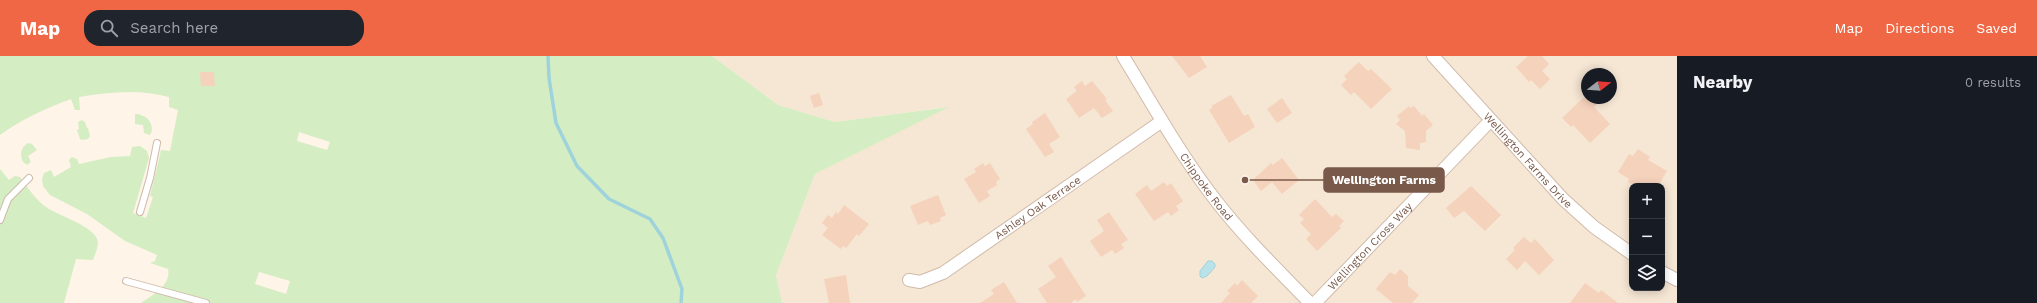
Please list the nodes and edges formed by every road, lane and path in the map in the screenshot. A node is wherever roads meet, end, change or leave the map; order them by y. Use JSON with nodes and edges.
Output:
{"nodes":[{"id":1,"x":1123,"y":56,"type":"edge"},
{"id":2,"x":1433,"y":56,"type":"edge"},
{"id":3,"x":1491,"y":120,"type":"junction"},
{"id":4,"x":1162,"y":121,"type":"junction"},
{"id":5,"x":157,"y":143,"type":"dead end"},
{"id":6,"x":29,"y":178,"type":"dead end"},
{"id":7,"x":140,"y":212,"type":"dead end"},
{"id":8,"x":0,"y":220,"type":"edge"},
{"id":9,"x":1629,"y":252,"type":"edge"},
{"id":10,"x":1665,"y":274,"type":"edge"},
{"id":11,"x":909,"y":280,"type":"dead end"},
{"id":12,"x":1677,"y":280,"type":"edge"},
{"id":13,"x":126,"y":281,"type":"dead end"},
{"id":14,"x":206,"y":303,"type":"edge"},
{"id":15,"x":1310,"y":303,"type":"edge"},
{"id":16,"x":1315,"y":303,"type":"edge"}],
"edges":[{"from":1,"to":4,"type":"street","name":"Chippoke Road"},
{"from":2,"to":3,"type":"street","name":"Wellington Farms Drive"},
{"from":3,"to":9,"type":"street","name":"Wellington Farms Drive"},
{"from":3,"to":16,"type":"street","name":"Wellington Cross Way"},
{"from":4,"to":11,"type":"street","name":"Ashley Oak Terrace"},
{"from":4,"to":15,"type":"street","name":"Chippoke Road"},
{"from":5,"to":7,"type":"lane"},
{"from":6,"to":8,"type":"lane"},
{"from":10,"to":12,"type":"street"},
{"from":13,"to":14,"type":"lane"}]}
